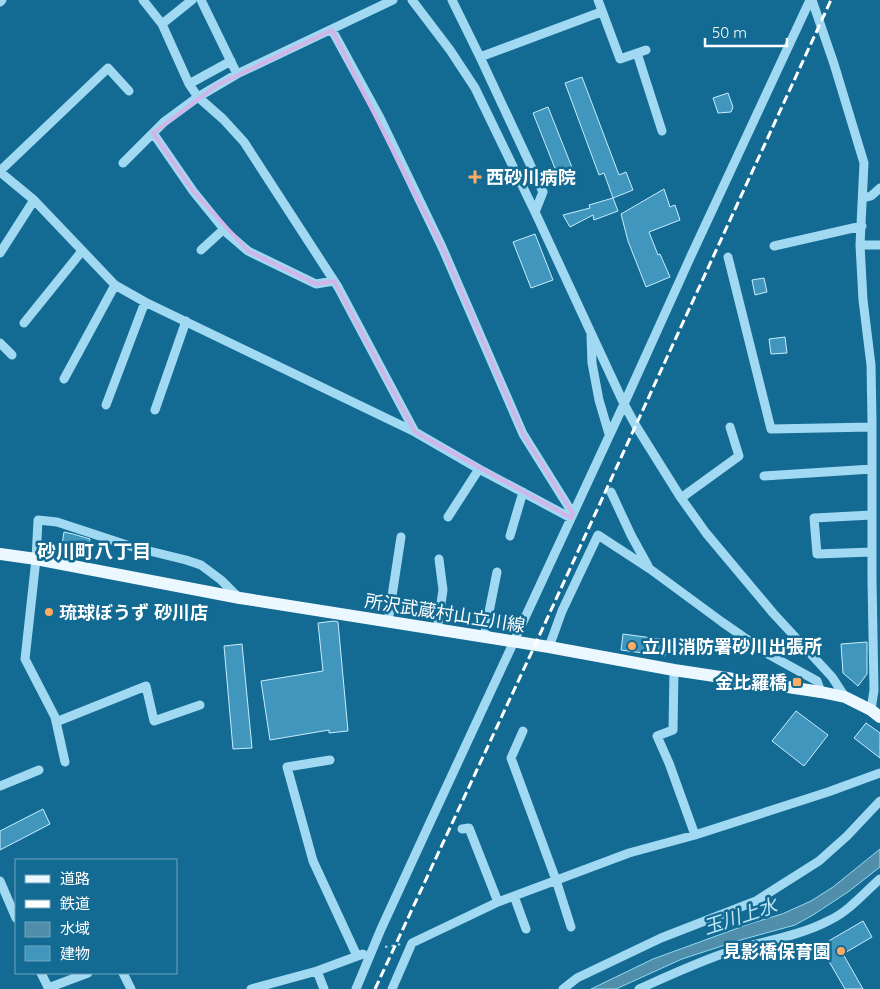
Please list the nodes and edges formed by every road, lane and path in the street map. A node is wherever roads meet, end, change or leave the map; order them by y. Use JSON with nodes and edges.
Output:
{"nodes":[{"id":1,"x":143,"y":0,"type":"edge"},
{"id":2,"x":192,"y":0,"type":"edge"},
{"id":3,"x":201,"y":0,"type":"edge"},
{"id":4,"x":392,"y":0,"type":"edge"},
{"id":5,"x":412,"y":0,"type":"edge"},
{"id":6,"x":452,"y":0,"type":"edge"},
{"id":7,"x":598,"y":0,"type":"edge"},
{"id":8,"x":811,"y":0,"type":"edge"},
{"id":9,"x":601,"y":12,"type":"junction"},
{"id":10,"x":162,"y":24,"type":"junction"},
{"id":11,"x":332,"y":30,"type":"junction"},
{"id":12,"x":646,"y":50,"type":"dead end"},
{"id":13,"x":637,"y":53,"type":"junction"},
{"id":14,"x":480,"y":57,"type":"junction"},
{"id":15,"x":231,"y":61,"type":"junction"},
{"id":16,"x":237,"y":74,"type":"junction"},
{"id":17,"x":189,"y":84,"type":"junction"},
{"id":18,"x":129,"y":91,"type":"dead end"},
{"id":19,"x":198,"y":96,"type":"junction"},
{"id":20,"x":662,"y":131,"type":"dead end"},
{"id":21,"x":153,"y":134,"type":"junction"},
{"id":22,"x":123,"y":163,"type":"dead end"},
{"id":23,"x":0,"y":172,"type":"edge"},
{"id":24,"x":880,"y":188,"type":"edge"},
{"id":25,"x":862,"y":198,"type":"junction"},
{"id":26,"x":34,"y":200,"type":"junction"},
{"id":27,"x":535,"y":212,"type":"junction"},
{"id":28,"x":862,"y":226,"type":"junction"},
{"id":29,"x":224,"y":229,"type":"junction"},
{"id":30,"x":860,"y":245,"type":"junction"},
{"id":31,"x":880,"y":245,"type":"edge"},
{"id":32,"x":774,"y":246,"type":"dead end"},
{"id":33,"x":82,"y":250,"type":"junction"},
{"id":34,"x":201,"y":250,"type":"dead end"},
{"id":35,"x":0,"y":253,"type":"edge"},
{"id":36,"x":728,"y":257,"type":"dead end"},
{"id":37,"x":334,"y":281,"type":"junction"},
{"id":38,"x":115,"y":285,"type":"junction"},
{"id":39,"x":145,"y":302,"type":"junction"},
{"id":40,"x":186,"y":321,"type":"junction"},
{"id":41,"x":24,"y":323,"type":"dead end"},
{"id":42,"x":591,"y":332,"type":"junction"},
{"id":43,"x":0,"y":343,"type":"edge"},
{"id":44,"x":12,"y":355,"type":"dead end"},
{"id":45,"x":64,"y":379,"type":"dead end"},
{"id":46,"x":624,"y":404,"type":"junction"},
{"id":47,"x":106,"y":405,"type":"dead end"},
{"id":48,"x":156,"y":410,"type":"dead end"},
{"id":49,"x":875,"y":423,"type":"edge"},
{"id":50,"x":730,"y":426,"type":"dead end"},
{"id":51,"x":415,"y":432,"type":"junction"},
{"id":52,"x":609,"y":434,"type":"junction"},
{"id":53,"x":479,"y":469,"type":"junction"},
{"id":54,"x":872,"y":469,"type":"junction"},
{"id":55,"x":764,"y":476,"type":"dead end"},
{"id":56,"x":523,"y":492,"type":"junction"},
{"id":57,"x":611,"y":492,"type":"dead end"},
{"id":58,"x":680,"y":498,"type":"junction"},
{"id":59,"x":872,"y":515,"type":"junction"},
{"id":60,"x":572,"y":516,"type":"junction"},
{"id":61,"x":448,"y":517,"type":"dead end"},
{"id":62,"x":510,"y":536,"type":"dead end"},
{"id":63,"x":401,"y":537,"type":"dead end"},
{"id":64,"x":872,"y":552,"type":"junction"},
{"id":65,"x":0,"y":554,"type":"edge"},
{"id":66,"x":36,"y":559,"type":"junction"},
{"id":67,"x":438,"y":559,"type":"dead end"},
{"id":68,"x":650,"y":569,"type":"junction"},
{"id":69,"x":497,"y":572,"type":"dead end"},
{"id":70,"x":880,"y":575,"type":"edge"},
{"id":71,"x":872,"y":583,"type":"junction"},
{"id":72,"x":880,"y":592,"type":"edge"},
{"id":73,"x":240,"y":598,"type":"junction"},
{"id":74,"x":388,"y":622,"type":"junction"},
{"id":75,"x":437,"y":630,"type":"junction"},
{"id":76,"x":484,"y":637,"type":"junction"},
{"id":77,"x":514,"y":642,"type":"junction"},
{"id":78,"x":549,"y":647,"type":"junction"},
{"id":79,"x":674,"y":670,"type":"junction"},
{"id":80,"x":821,"y":692,"type":"junction"},
{"id":81,"x":845,"y":697,"type":"junction"},
{"id":82,"x":200,"y":705,"type":"dead end"},
{"id":83,"x":876,"y":714,"type":"edge"},
{"id":84,"x":56,"y":722,"type":"junction"},
{"id":85,"x":524,"y":731,"type":"dead end"},
{"id":86,"x":330,"y":760,"type":"dead end"},
{"id":87,"x":65,"y":762,"type":"dead end"},
{"id":88,"x":39,"y":770,"type":"dead end"},
{"id":89,"x":880,"y":773,"type":"edge"},
{"id":90,"x":0,"y":786,"type":"edge"},
{"id":91,"x":880,"y":801,"type":"edge"},
{"id":92,"x":462,"y":830,"type":"dead end"},
{"id":93,"x":695,"y":835,"type":"junction"},
{"id":94,"x":880,"y":879,"type":"edge"},
{"id":95,"x":556,"y":880,"type":"junction"},
{"id":96,"x":0,"y":881,"type":"edge"},
{"id":97,"x":514,"y":896,"type":"junction"},
{"id":98,"x":498,"y":902,"type":"junction"},
{"id":99,"x":15,"y":916,"type":"edge"},
{"id":100,"x":571,"y":927,"type":"dead end"},
{"id":101,"x":526,"y":930,"type":"dead end"},
{"id":102,"x":412,"y":943,"type":"junction"},
{"id":103,"x":373,"y":950,"type":"junction"},
{"id":104,"x":357,"y":956,"type":"junction"},
{"id":105,"x":317,"y":971,"type":"junction"},
{"id":106,"x":42,"y":974,"type":"edge"},
{"id":107,"x":85,"y":974,"type":"edge"},
{"id":108,"x":124,"y":974,"type":"edge"},
{"id":109,"x":49,"y":988,"type":"edge"},
{"id":110,"x":131,"y":989,"type":"edge"},
{"id":111,"x":251,"y":989,"type":"edge"},
{"id":112,"x":324,"y":989,"type":"edge"},
{"id":113,"x":356,"y":989,"type":"edge"},
{"id":114,"x":392,"y":989,"type":"edge"},
{"id":115,"x":563,"y":989,"type":"edge"},
{"id":116,"x":639,"y":989,"type":"edge"}],
"edges":[{"from":1,"to":10,"type":"street"},
{"from":2,"to":10,"type":"street"},
{"from":3,"to":15,"type":"street"},
{"from":4,"to":11,"type":"street"},
{"from":5,"to":27,"type":"street"},
{"from":6,"to":14,"type":"street"},
{"from":7,"to":9,"type":"street"},
{"from":8,"to":25,"type":"street"},
{"from":8,"to":46,"type":"street"},
{"from":9,"to":13,"type":"street"},
{"from":9,"to":14,"type":"street"},
{"from":10,"to":17,"type":"street"},
{"from":11,"to":16,"type":"street"},
{"from":11,"to":60,"type":"street"},
{"from":12,"to":13,"type":"street"},
{"from":13,"to":20,"type":"street"},
{"from":14,"to":27,"type":"street"},
{"from":15,"to":16,"type":"street"},
{"from":15,"to":17,"type":"street"},
{"from":16,"to":19,"type":"street"},
{"from":17,"to":19,"type":"street"},
{"from":18,"to":23,"type":"street"},
{"from":19,"to":21,"type":"street"},
{"from":19,"to":37,"type":"street"},
{"from":21,"to":22,"type":"street"},
{"from":21,"to":29,"type":"street"},
{"from":23,"to":26,"type":"street"},
{"from":24,"to":25,"type":"street"},
{"from":25,"to":28,"type":"street"},
{"from":26,"to":33,"type":"street"},
{"from":26,"to":35,"type":"street"},
{"from":27,"to":42,"type":"street"},
{"from":28,"to":30,"type":"street"},
{"from":28,"to":32,"type":"street"},
{"from":29,"to":34,"type":"street"},
{"from":29,"to":37,"type":"street"},
{"from":30,"to":31,"type":"street"},
{"from":30,"to":49,"type":"street"},
{"from":33,"to":38,"type":"street"},
{"from":33,"to":41,"type":"street"},
{"from":36,"to":49,"type":"street"},
{"from":37,"to":51,"type":"street"},
{"from":38,"to":39,"type":"street"},
{"from":38,"to":45,"type":"street"},
{"from":39,"to":40,"type":"street"},
{"from":39,"to":47,"type":"street"},
{"from":40,"to":48,"type":"street"},
{"from":40,"to":51,"type":"street"},
{"from":42,"to":46,"type":"street"},
{"from":42,"to":52,"type":"street"},
{"from":43,"to":44,"type":"street"},
{"from":46,"to":52,"type":"street"},
{"from":46,"to":58,"type":"street"},
{"from":49,"to":54,"type":"street"},
{"from":50,"to":58,"type":"street"},
{"from":51,"to":53,"type":"street"},
{"from":52,"to":60,"type":"street"},
{"from":53,"to":56,"type":"street"},
{"from":53,"to":61,"type":"street"},
{"from":54,"to":55,"type":"street"},
{"from":54,"to":59,"type":"street"},
{"from":56,"to":60,"type":"street"},
{"from":56,"to":62,"type":"street"},
{"from":57,"to":68,"type":"street"},
{"from":58,"to":81,"type":"street"},
{"from":59,"to":64,"type":"street"},
{"from":59,"to":64,"type":"street"},
{"from":60,"to":77,"type":"street"},
{"from":63,"to":74,"type":"street"},
{"from":64,"to":71,"type":"street"},
{"from":65,"to":66,"type":"main road","name":"所沢武蔵村山立川線"},
{"from":66,"to":73,"type":"main road","name":"所沢武蔵村山立川線"},
{"from":66,"to":73,"type":"street"},
{"from":66,"to":84,"type":"street"},
{"from":67,"to":75,"type":"street"},
{"from":68,"to":78,"type":"street"},
{"from":68,"to":80,"type":"street"},
{"from":69,"to":76,"type":"street"},
{"from":70,"to":71,"type":"street"},
{"from":71,"to":72,"type":"street"},
{"from":71,"to":83,"type":"street"},
{"from":73,"to":74,"type":"main road","name":"所沢武蔵村山立川線"},
{"from":74,"to":75,"type":"main road","name":"所沢武蔵村山立川線"},
{"from":75,"to":76,"type":"main road","name":"所沢武蔵村山立川線"},
{"from":76,"to":77,"type":"main road","name":"所沢武蔵村山立川線"},
{"from":77,"to":78,"type":"main road","name":"所沢武蔵村山立川線"},
{"from":77,"to":103,"type":"street"},
{"from":78,"to":79,"type":"main road","name":"所沢武蔵村山立川線"},
{"from":79,"to":80,"type":"main road","name":"所沢武蔵村山立川線"},
{"from":79,"to":93,"type":"street"},
{"from":80,"to":81,"type":"main road","name":"所沢武蔵村山立川線"},
{"from":81,"to":83,"type":"main road","name":"所沢武蔵村山立川線"},
{"from":82,"to":84,"type":"street"},
{"from":84,"to":87,"type":"street"},
{"from":85,"to":95,"type":"street"},
{"from":86,"to":104,"type":"street"},
{"from":88,"to":90,"type":"street"},
{"from":89,"to":93,"type":"street"},
{"from":91,"to":115,"type":"street"},
{"from":92,"to":98,"type":"street"},
{"from":93,"to":95,"type":"street"},
{"from":94,"to":116,"type":"street"},
{"from":95,"to":97,"type":"street"},
{"from":95,"to":100,"type":"street"},
{"from":96,"to":99,"type":"street"},
{"from":97,"to":98,"type":"street"},
{"from":97,"to":101,"type":"street"},
{"from":98,"to":102,"type":"street"},
{"from":102,"to":103,"type":"path"},
{"from":102,"to":114,"type":"street"},
{"from":103,"to":104,"type":"street"},
{"from":103,"to":113,"type":"street"},
{"from":104,"to":105,"type":"street"},
{"from":105,"to":111,"type":"street"},
{"from":105,"to":112,"type":"street"},
{"from":106,"to":109,"type":"street"},
{"from":107,"to":109,"type":"street"},
{"from":108,"to":110,"type":"street"}]}
